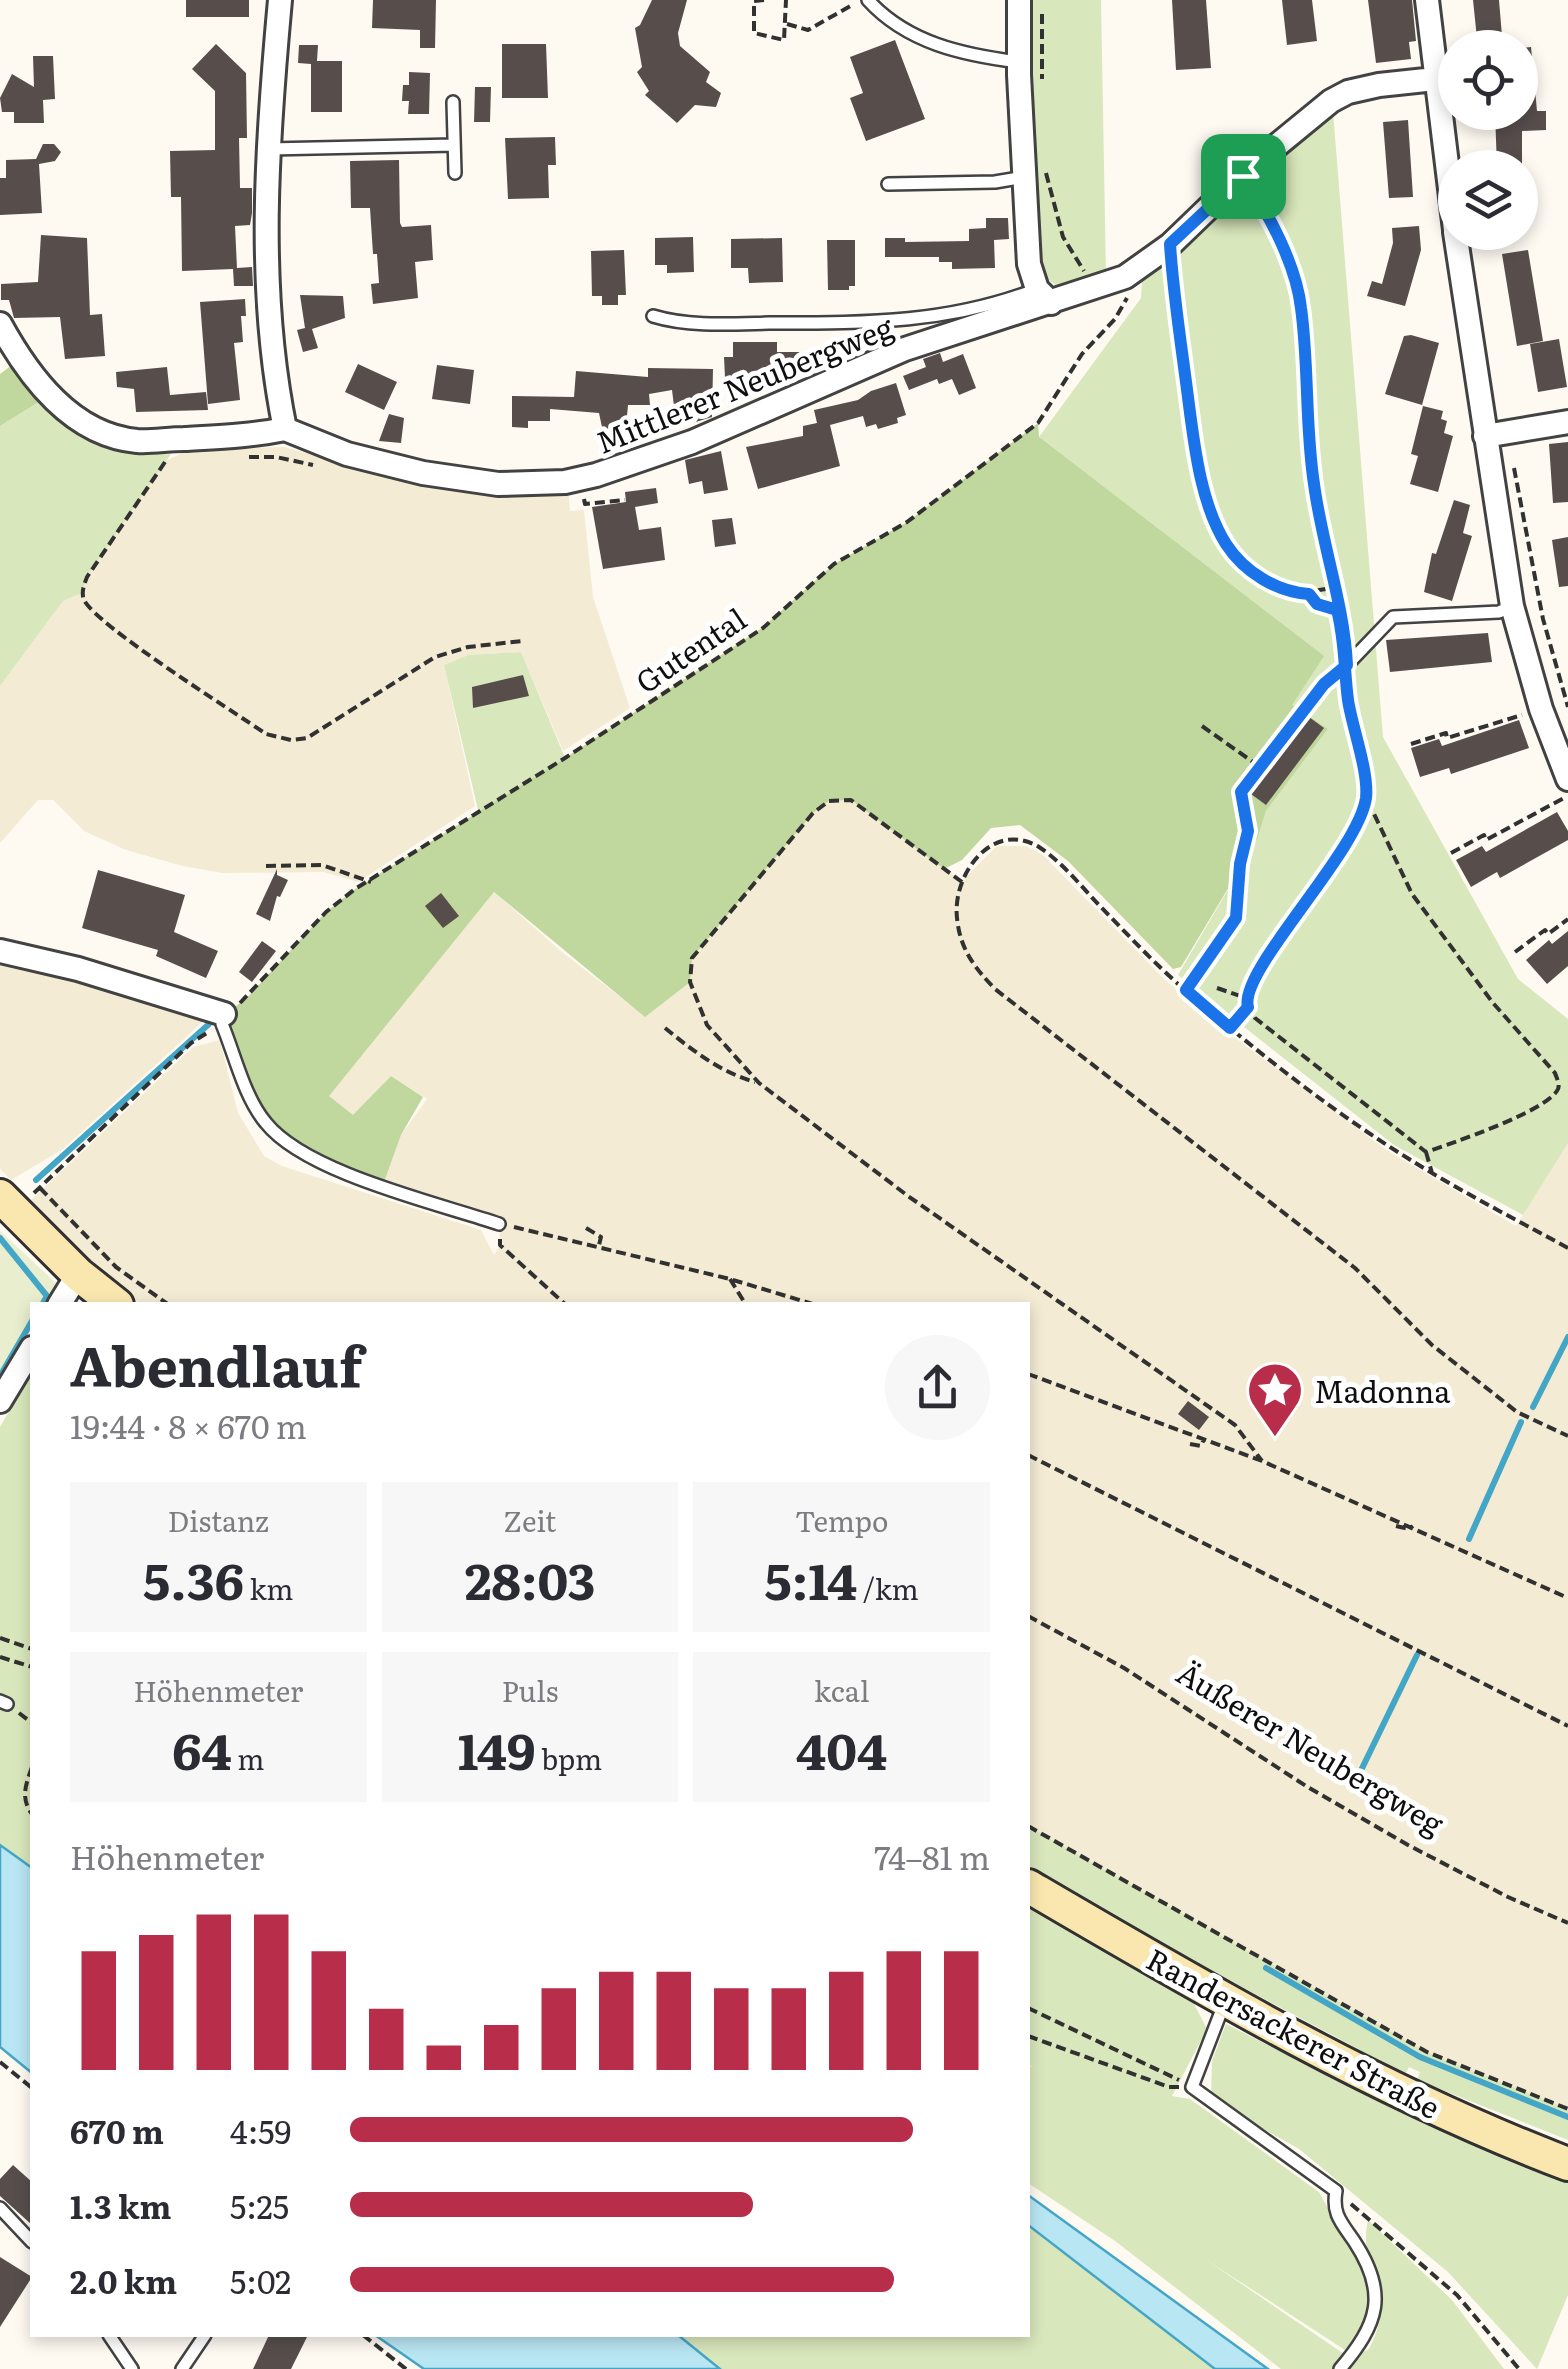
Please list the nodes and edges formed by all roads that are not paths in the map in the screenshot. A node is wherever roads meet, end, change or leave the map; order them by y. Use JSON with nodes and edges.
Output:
{"nodes":[{"id":1,"x":280,"y":0,"type":"edge"},
{"id":2,"x":864,"y":0,"type":"edge"},
{"id":3,"x":1019,"y":0,"type":"edge"},
{"id":4,"x":1427,"y":0,"type":"edge"},
{"id":5,"x":1018,"y":62,"type":"junction"},
{"id":6,"x":1435,"y":80,"type":"junction"},
{"id":7,"x":453,"y":102,"type":"dead end"},
{"id":8,"x":454,"y":145,"type":"junction"},
{"id":9,"x":269,"y":150,"type":"junction"},
{"id":10,"x":1444,"y":150,"type":"edge"},
{"id":11,"x":455,"y":173,"type":"dead end"},
{"id":12,"x":1035,"y":174,"type":"junction"},
{"id":13,"x":888,"y":184,"type":"dead end"},
{"id":14,"x":1459,"y":250,"type":"edge"},
{"id":15,"x":1044,"y":296,"type":"junction"},
{"id":16,"x":653,"y":316,"type":"dead end"},
{"id":17,"x":0,"y":324,"type":"edge"},
{"id":18,"x":1568,"y":422,"type":"edge"},
{"id":19,"x":285,"y":429,"type":"junction"},
{"id":20,"x":1496,"y":434,"type":"junction"},
{"id":21,"x":1512,"y":606,"type":"junction"},
{"id":22,"x":1347,"y":665,"type":"road end"},
{"id":23,"x":1568,"y":779,"type":"edge"},
{"id":24,"x":0,"y":951,"type":"edge"},
{"id":25,"x":220,"y":1020,"type":"joint"},
{"id":26,"x":8,"y":1203,"type":"edge"},
{"id":27,"x":500,"y":1224,"type":"road end"},
{"id":28,"x":78,"y":1274,"type":"junction"},
{"id":29,"x":61,"y":1302,"type":"edge"},
{"id":30,"x":114,"y":1302,"type":"edge"},
{"id":31,"x":30,"y":1351,"type":"edge"},
{"id":32,"x":0,"y":1400,"type":"edge"},
{"id":33,"x":1030,"y":1887,"type":"edge"},
{"id":34,"x":1226,"y":2000,"type":"junction"},
{"id":35,"x":1568,"y":2164,"type":"edge"},
{"id":36,"x":0,"y":2208,"type":"edge"},
{"id":37,"x":30,"y":2240,"type":"edge"},
{"id":38,"x":110,"y":2337,"type":"edge"},
{"id":39,"x":204,"y":2337,"type":"edge"},
{"id":40,"x":132,"y":2369,"type":"edge"},
{"id":41,"x":182,"y":2369,"type":"edge"},
{"id":42,"x":1340,"y":2369,"type":"edge"}],
"edges":[{"from":1,"to":9,"type":"street"},
{"from":2,"to":5,"type":"lane"},
{"from":3,"to":5,"type":"street"},
{"from":4,"to":6,"type":"street"},
{"from":5,"to":12,"type":"street"},
{"from":6,"to":10,"type":"street"},
{"from":6,"to":15,"type":"street","name":"Mittlerer Neubergweg"},
{"from":7,"to":8,"type":"lane"},
{"from":8,"to":9,"type":"lane"},
{"from":8,"to":11,"type":"lane"},
{"from":9,"to":19,"type":"street"},
{"from":12,"to":13,"type":"lane"},
{"from":12,"to":15,"type":"street"},
{"from":14,"to":20,"type":"street"},
{"from":15,"to":16,"type":"lane","name":"Mittlerer Neubergweg"},
{"from":15,"to":19,"type":"street","name":"Mittlerer Neubergweg"},
{"from":17,"to":19,"type":"street"},
{"from":18,"to":20,"type":"street"},
{"from":20,"to":21,"type":"street"},
{"from":21,"to":22,"type":"lane"},
{"from":21,"to":23,"type":"street"},
{"from":24,"to":25,"type":"street"},
{"from":25,"to":27,"type":"lane"},
{"from":26,"to":28,"type":"main road"},
{"from":28,"to":29,"type":"street"},
{"from":28,"to":30,"type":"main road"},
{"from":31,"to":32,"type":"street"},
{"from":33,"to":34,"type":"main road","name":"Randersackerer Straße"},
{"from":34,"to":35,"type":"main road","name":"Randersackerer Straße"},
{"from":34,"to":42,"type":"lane"},
{"from":36,"to":37,"type":"lane"},
{"from":38,"to":40,"type":"lane"},
{"from":39,"to":41,"type":"lane"}]}
